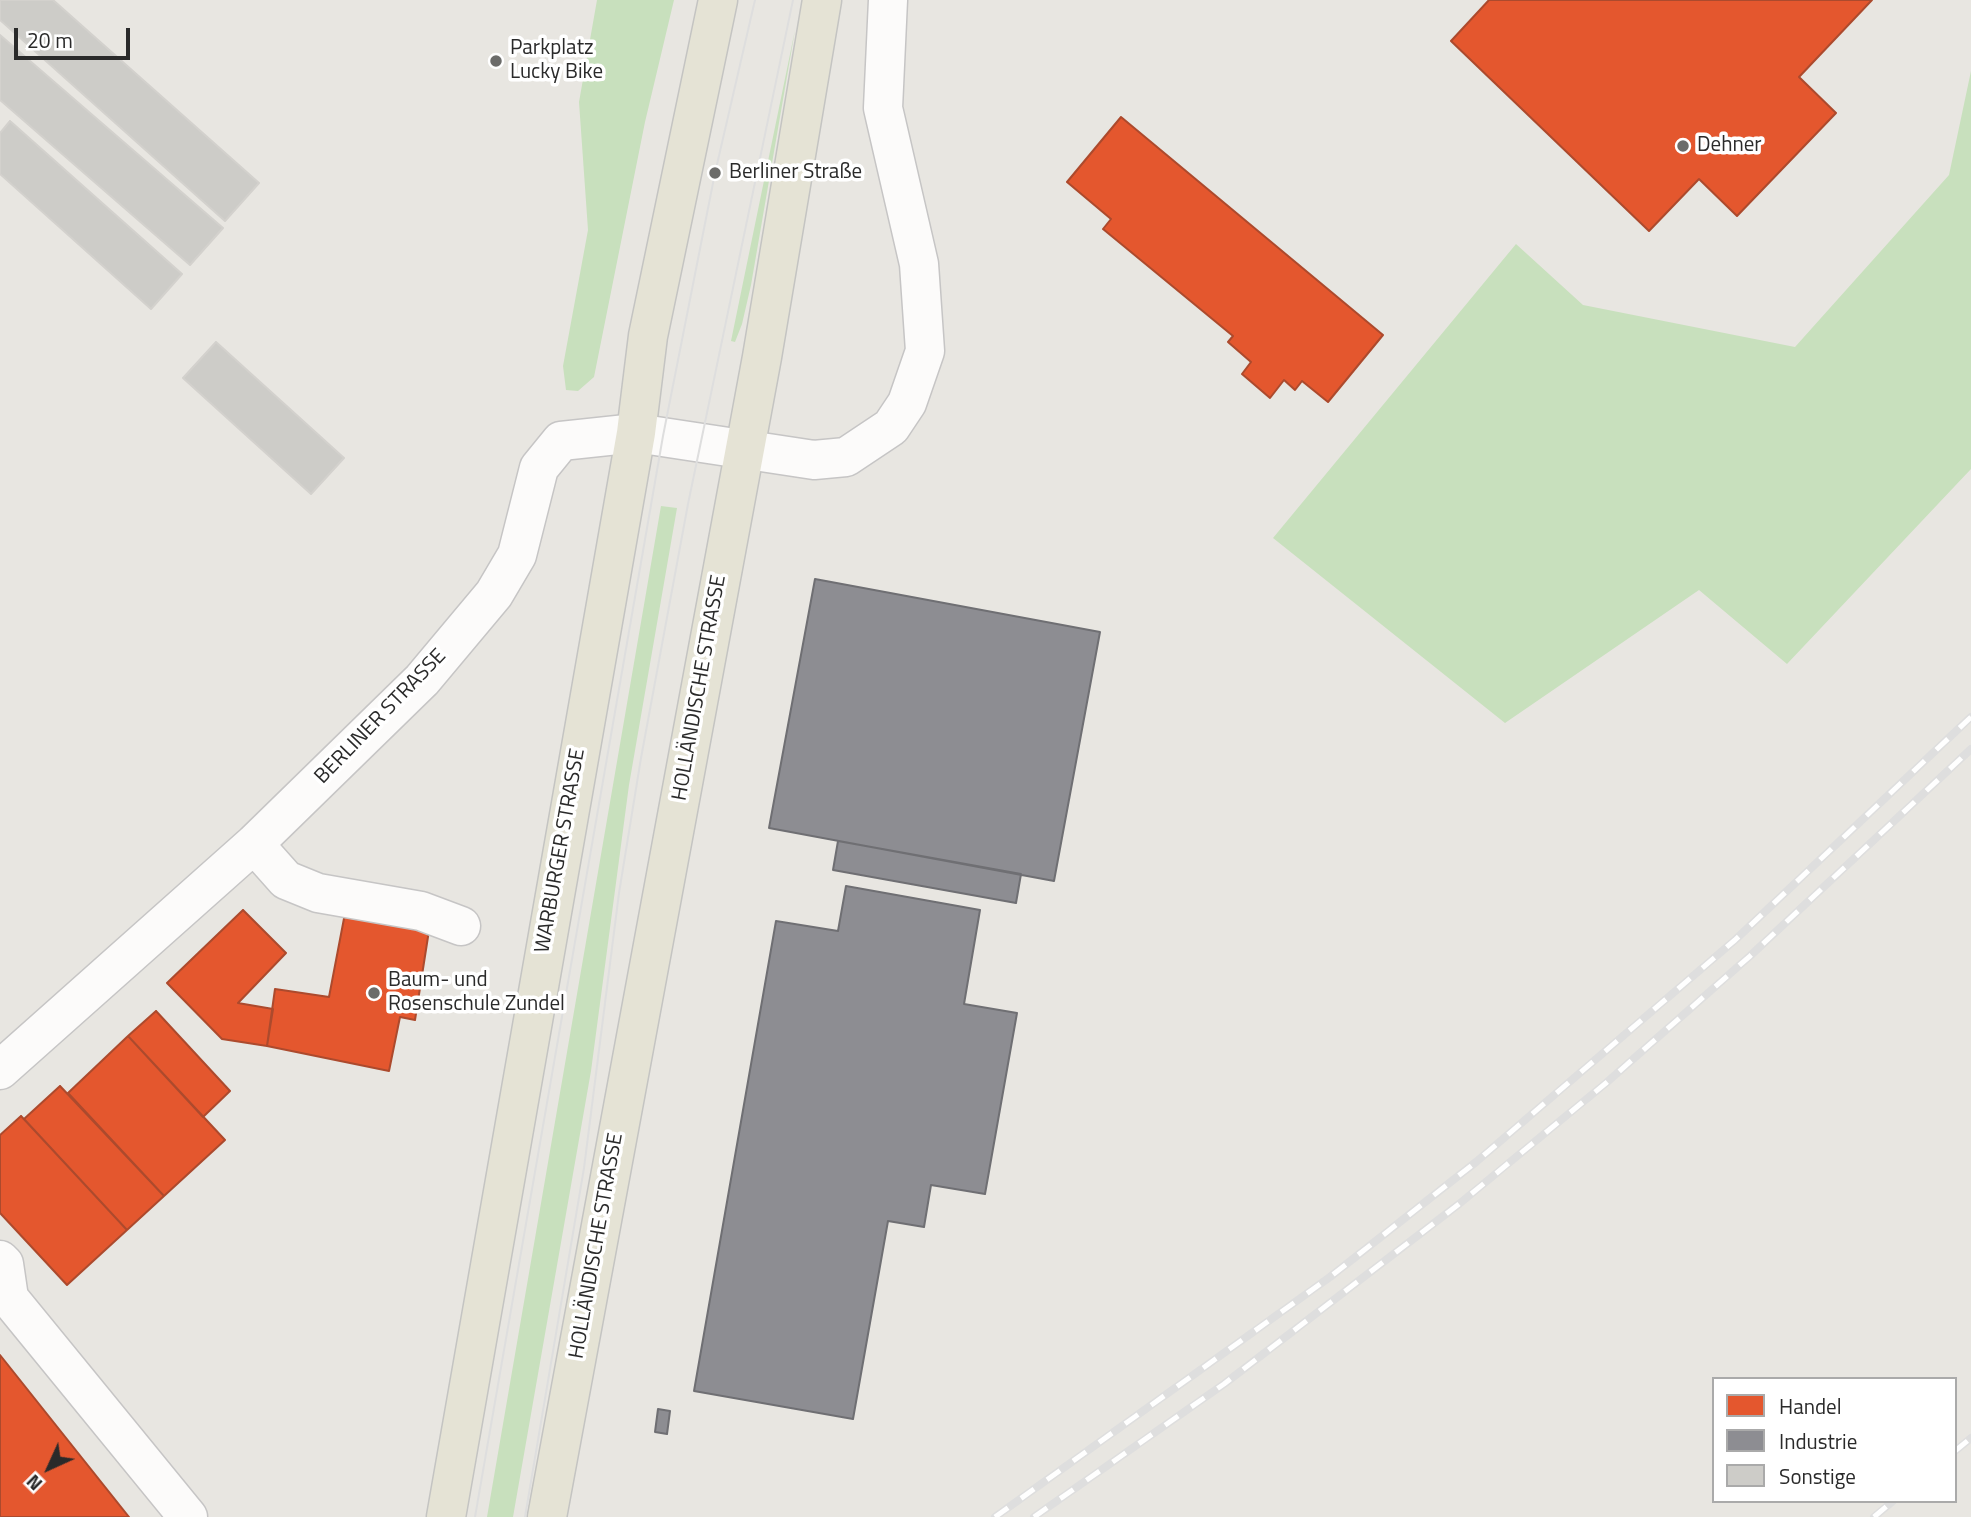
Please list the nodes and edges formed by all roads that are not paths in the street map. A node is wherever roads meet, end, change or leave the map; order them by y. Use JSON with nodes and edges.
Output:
{"nodes":[{"id":1,"x":718,"y":0,"type":"edge"},
{"id":2,"x":822,"y":0,"type":"edge"},
{"id":3,"x":888,"y":0,"type":"edge"},
{"id":4,"x":636,"y":433,"type":"junction"},
{"id":5,"x":743,"y":447,"type":"junction"},
{"id":6,"x":254,"y":844,"type":"junction"},
{"id":7,"x":461,"y":926,"type":"dead end"},
{"id":8,"x":0,"y":1070,"type":"edge"},
{"id":9,"x":0,"y":1260,"type":"edge"},
{"id":10,"x":188,"y":1517,"type":"edge"},
{"id":11,"x":446,"y":1517,"type":"edge"},
{"id":12,"x":547,"y":1517,"type":"edge"}],
"edges":[{"from":1,"to":4,"type":"main road"},
{"from":2,"to":5,"type":"main road","name":"HOLLÄNDISCHE STRASSE"},
{"from":3,"to":5,"type":"street"},
{"from":4,"to":5,"type":"street","name":"BERLINER STRASSE"},
{"from":4,"to":6,"type":"street","name":"BERLINER STRASSE"},
{"from":4,"to":11,"type":"main road","name":"WARBURGER STRASSE"},
{"from":5,"to":12,"type":"main road","name":"HOLLÄNDISCHE STRASSE"},
{"from":6,"to":7,"type":"street"},
{"from":6,"to":8,"type":"street","name":"BERLINER STRASSE"},
{"from":9,"to":10,"type":"street"}]}
